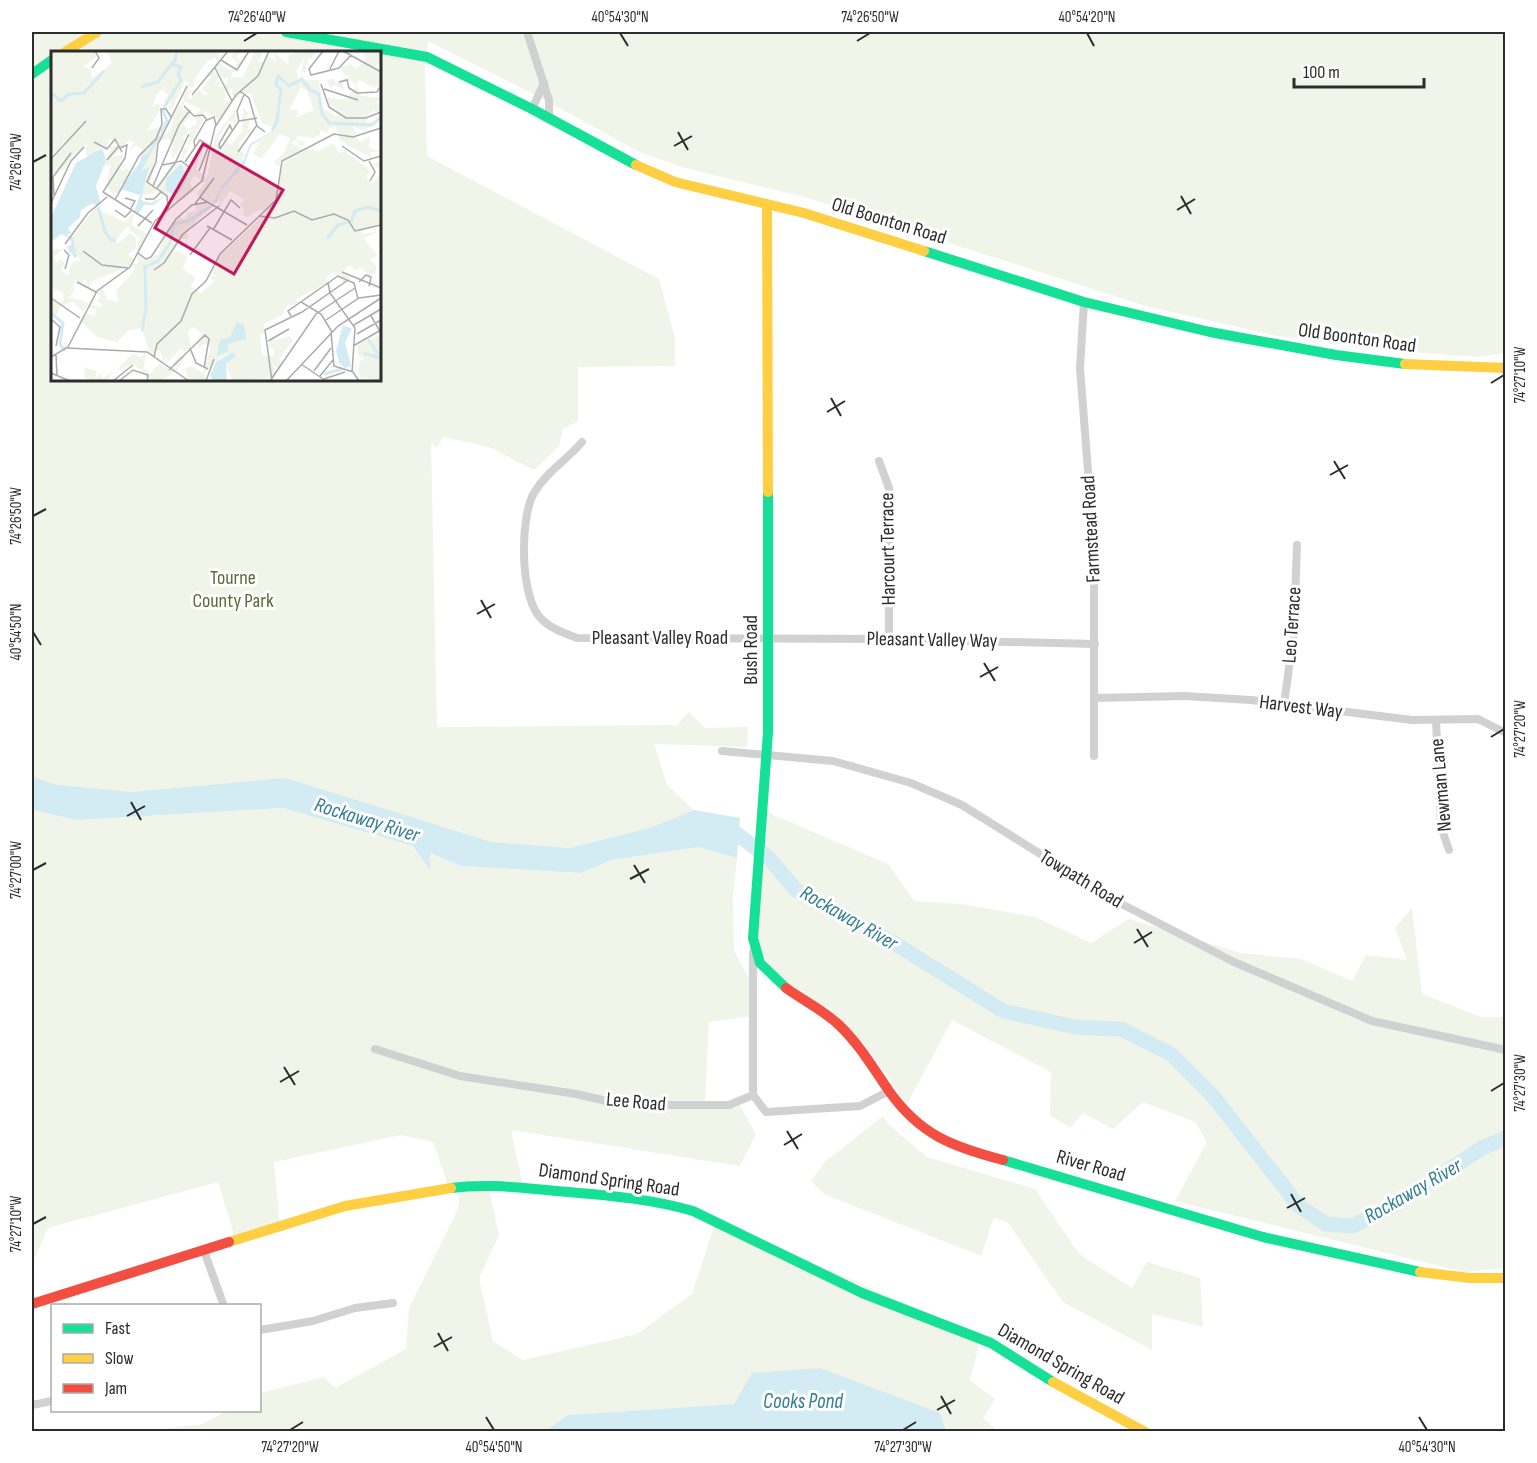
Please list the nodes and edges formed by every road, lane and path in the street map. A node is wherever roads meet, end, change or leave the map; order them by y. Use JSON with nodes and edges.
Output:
{"nodes":[{"id":1,"x":98,"y":32,"type":"edge"},
{"id":2,"x":286,"y":32,"type":"edge"},
{"id":3,"x":527,"y":32,"type":"edge"},
{"id":4,"x":67,"y":51,"type":"edge"},
{"id":5,"x":51,"y":61,"type":"edge"},
{"id":6,"x":32,"y":74,"type":"edge"},
{"id":7,"x":544,"y":82,"type":"junction"},
{"id":8,"x":532,"y":109,"type":"junction"},
{"id":9,"x":549,"y":119,"type":"junction"},
{"id":10,"x":767,"y":205,"type":"junction"},
{"id":11,"x":1084,"y":302,"type":"junction"},
{"id":12,"x":1506,"y":368,"type":"edge"},
{"id":13,"x":582,"y":442,"type":"dead end"},
{"id":14,"x":879,"y":461,"type":"dead end"},
{"id":15,"x":1297,"y":545,"type":"dead end"},
{"id":16,"x":769,"y":639,"type":"junction"},
{"id":17,"x":889,"y":639,"type":"junction"},
{"id":18,"x":1095,"y":644,"type":"junction"},
{"id":19,"x":1094,"y":698,"type":"junction"},
{"id":20,"x":1284,"y":705,"type":"junction"},
{"id":21,"x":1436,"y":720,"type":"junction"},
{"id":22,"x":1506,"y":733,"type":"edge"},
{"id":23,"x":722,"y":751,"type":"dead end"},
{"id":24,"x":766,"y":754,"type":"junction"},
{"id":25,"x":1094,"y":756,"type":"dead end"},
{"id":26,"x":1449,"y":850,"type":"dead end"},
{"id":27,"x":753,"y":941,"type":"junction"},
{"id":28,"x":375,"y":1049,"type":"dead end"},
{"id":29,"x":1506,"y":1050,"type":"edge"},
{"id":30,"x":888,"y":1092,"type":"junction"},
{"id":31,"x":753,"y":1095,"type":"junction"},
{"id":32,"x":204,"y":1251,"type":"junction"},
{"id":33,"x":1506,"y":1278,"type":"edge"},
{"id":34,"x":393,"y":1303,"type":"dead end"},
{"id":35,"x":32,"y":1304,"type":"edge"},
{"id":36,"x":224,"y":1304,"type":"edge"},
{"id":37,"x":261,"y":1330,"type":"edge"},
{"id":38,"x":51,"y":1401,"type":"edge"},
{"id":39,"x":32,"y":1405,"type":"edge"},
{"id":40,"x":1145,"y":1431,"type":"edge"}],
"edges":[{"from":1,"to":4,"type":"street"},
{"from":2,"to":8,"type":"street","name":"Old Boonton Road"},
{"from":3,"to":7,"type":"street"},
{"from":5,"to":6,"type":"street"},
{"from":7,"to":8,"type":"street"},
{"from":7,"to":9,"type":"street"},
{"from":8,"to":9,"type":"street","name":"Old Boonton Road"},
{"from":9,"to":10,"type":"street","name":"Old Boonton Road"},
{"from":10,"to":11,"type":"street","name":"Old Boonton Road"},
{"from":10,"to":16,"type":"street","name":"Bush Road"},
{"from":11,"to":12,"type":"street","name":"Old Boonton Road"},
{"from":11,"to":18,"type":"street","name":"Farmstead Road"},
{"from":13,"to":16,"type":"street","name":"Pleasant Valley Road"},
{"from":14,"to":17,"type":"street","name":"Harcourt Terrace"},
{"from":15,"to":20,"type":"street","name":"Leo Terrace"},
{"from":16,"to":17,"type":"street","name":"Pleasant Valley Way"},
{"from":16,"to":24,"type":"street","name":"Bush Road"},
{"from":17,"to":18,"type":"street","name":"Pleasant Valley Way"},
{"from":18,"to":19,"type":"street","name":"Farmstead Road"},
{"from":19,"to":20,"type":"street","name":"Harvest Way"},
{"from":19,"to":25,"type":"street","name":"Farmstead Road"},
{"from":20,"to":21,"type":"street","name":"Harvest Way"},
{"from":21,"to":22,"type":"street","name":"Harvest Way"},
{"from":21,"to":26,"type":"street","name":"Newman Lane"},
{"from":23,"to":24,"type":"street","name":"Towpath Road"},
{"from":24,"to":27,"type":"street","name":"Bush Road"},
{"from":24,"to":29,"type":"street","name":"Towpath Road"},
{"from":27,"to":30,"type":"street","name":"River Road"},
{"from":27,"to":31,"type":"street","name":"Bush Road"},
{"from":28,"to":31,"type":"street","name":"Lee Road"},
{"from":30,"to":31,"type":"street"},
{"from":30,"to":33,"type":"street","name":"River Road"},
{"from":32,"to":35,"type":"street","name":"Diamond Spring Road"},
{"from":32,"to":36,"type":"street"},
{"from":32,"to":40,"type":"street","name":"Diamond Spring Road"},
{"from":34,"to":37,"type":"street"},
{"from":38,"to":39,"type":"street"}]}
